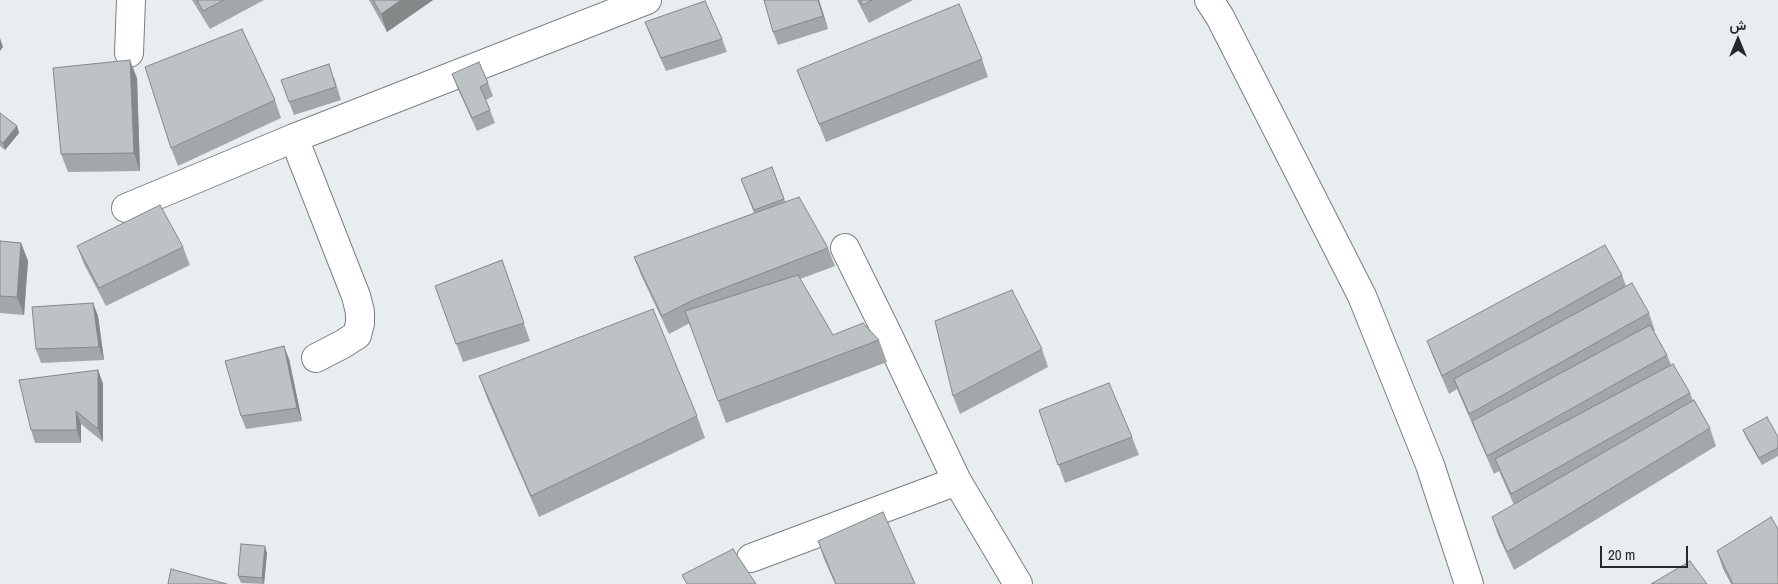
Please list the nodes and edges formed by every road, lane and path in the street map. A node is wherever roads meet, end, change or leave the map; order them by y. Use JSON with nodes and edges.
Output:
{"nodes":[{"id":1,"x":131,"y":0,"type":"edge"},
{"id":2,"x":647,"y":0,"type":"edge"},
{"id":3,"x":1210,"y":0,"type":"edge"},
{"id":4,"x":129,"y":52,"type":"dead end"},
{"id":5,"x":294,"y":138,"type":"junction"},
{"id":6,"x":126,"y":208,"type":"dead end"},
{"id":7,"x":845,"y":248,"type":"dead end"},
{"id":8,"x":316,"y":358,"type":"dead end"},
{"id":9,"x":957,"y":481,"type":"junction"},
{"id":10,"x":751,"y":558,"type":"dead end"},
{"id":11,"x":1018,"y":584,"type":"edge"},
{"id":12,"x":1469,"y":584,"type":"edge"}],
"edges":[{"from":1,"to":4,"type":"street"},
{"from":2,"to":5,"type":"street"},
{"from":3,"to":12,"type":"street"},
{"from":5,"to":6,"type":"street"},
{"from":5,"to":8,"type":"street"},
{"from":7,"to":9,"type":"street"},
{"from":9,"to":10,"type":"street"},
{"from":9,"to":11,"type":"street"}]}
